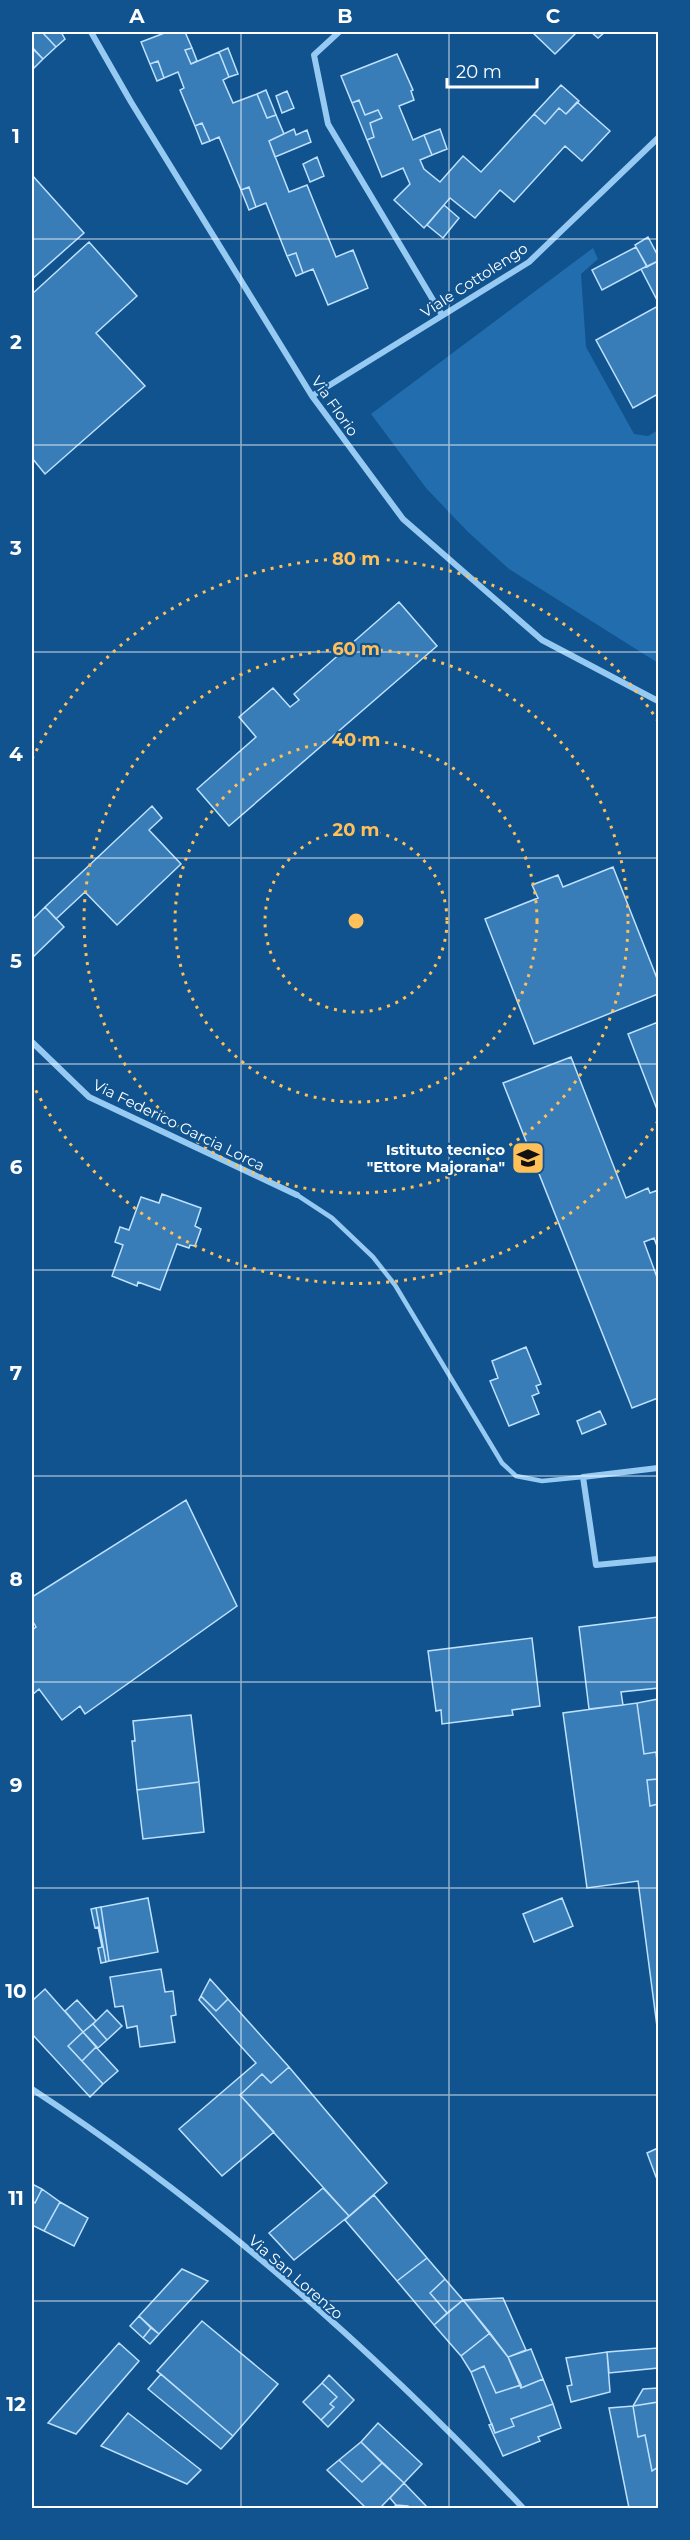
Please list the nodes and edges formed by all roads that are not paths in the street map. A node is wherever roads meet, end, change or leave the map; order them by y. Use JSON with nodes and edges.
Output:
{"nodes":[{"id":1,"x":91,"y":32,"type":"edge"},
{"id":2,"x":339,"y":32,"type":"edge"},
{"id":3,"x":658,"y":138,"type":"edge"},
{"id":4,"x":442,"y":315,"type":"junction"},
{"id":5,"x":312,"y":396,"type":"junction"},
{"id":6,"x":658,"y":701,"type":"edge"},
{"id":7,"x":32,"y":1042,"type":"edge"},
{"id":8,"x":297,"y":1194,"type":"joint"},
{"id":9,"x":658,"y":1468,"type":"edge"},
{"id":10,"x":583,"y":1477,"type":"junction"},
{"id":11,"x":658,"y":1559,"type":"edge"},
{"id":12,"x":32,"y":2089,"type":"edge"},
{"id":13,"x":523,"y":2508,"type":"edge"}],
"edges":[{"from":1,"to":5,"type":"street","name":"Via Florio"},
{"from":2,"to":4,"type":"street"},
{"from":3,"to":4,"type":"street","name":"Viale Cottolengo"},
{"from":4,"to":5,"type":"street","name":"Viale Cottolengo"},
{"from":5,"to":6,"type":"street","name":"Via Florio"},
{"from":7,"to":8,"type":"street","name":"Via Federico Garcia Lorca"},
{"from":8,"to":10,"type":"lane"},
{"from":9,"to":10,"type":"street"},
{"from":10,"to":11,"type":"street"},
{"from":12,"to":13,"type":"street","name":"Via San Lorenzo"}]}
